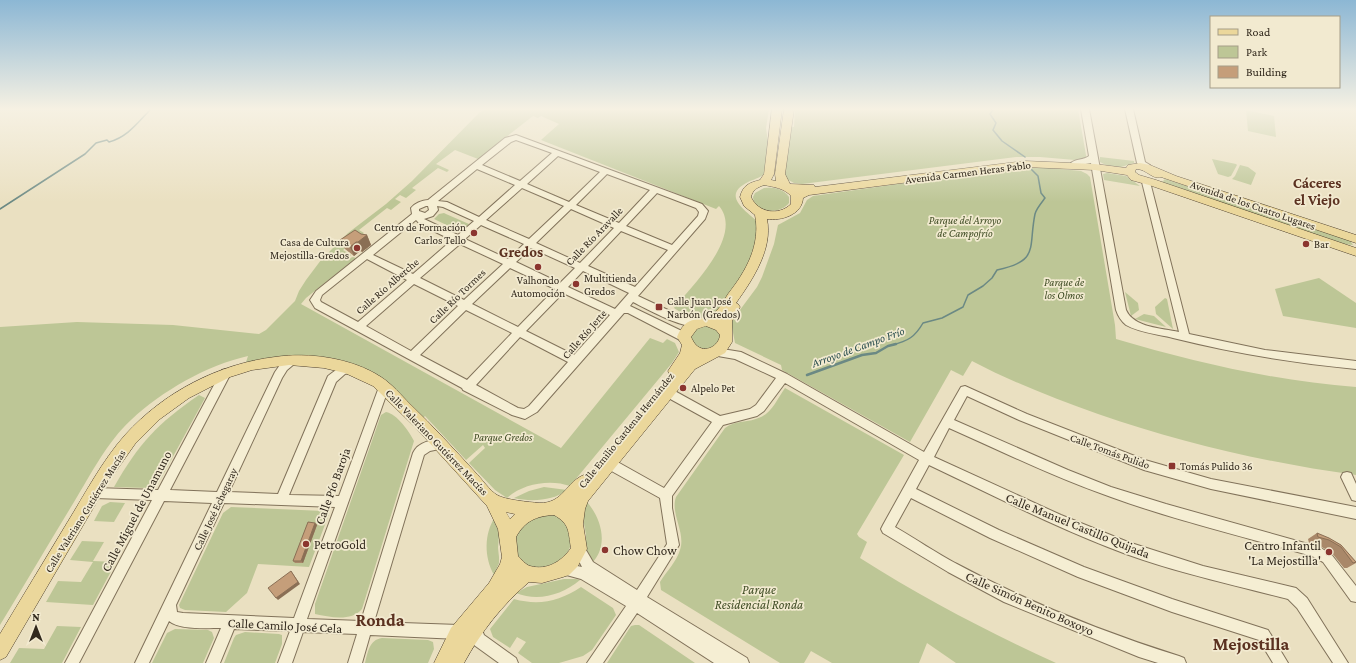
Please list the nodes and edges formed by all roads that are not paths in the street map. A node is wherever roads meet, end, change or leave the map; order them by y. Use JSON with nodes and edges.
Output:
{"nodes":[{"id":1,"x":509,"y":140,"type":"edge"},
{"id":2,"x":526,"y":140,"type":"edge"},
{"id":3,"x":773,"y":140,"type":"edge"},
{"id":4,"x":785,"y":140,"type":"edge"},
{"id":5,"x":1091,"y":140,"type":"edge"},
{"id":6,"x":1135,"y":140,"type":"edge"},
{"id":7,"x":558,"y":152,"type":"junction"},
{"id":8,"x":1076,"y":165,"type":"junction"},
{"id":9,"x":476,"y":166,"type":"junction"},
{"id":10,"x":1141,"y":167,"type":"junction"},
{"id":11,"x":1097,"y":168,"type":"junction"},
{"id":12,"x":606,"y":171,"type":"junction"},
{"id":13,"x":764,"y":182,"type":"junction"},
{"id":14,"x":1149,"y":182,"type":"junction"},
{"id":15,"x":521,"y":185,"type":"junction"},
{"id":16,"x":786,"y":186,"type":"junction"},
{"id":17,"x":655,"y":190,"type":"junction"},
{"id":18,"x":796,"y":197,"type":"junction"},
{"id":19,"x":431,"y":204,"type":"junction"},
{"id":20,"x":569,"y":206,"type":"junction"},
{"id":21,"x":761,"y":214,"type":"junction"},
{"id":22,"x":418,"y":215,"type":"junction"},
{"id":23,"x":777,"y":216,"type":"junction"},
{"id":24,"x":480,"y":221,"type":"junction"},
{"id":25,"x":620,"y":227,"type":"junction"},
{"id":26,"x":1356,"y":239,"type":"edge"},
{"id":27,"x":458,"y":240,"type":"junction"},
{"id":28,"x":530,"y":243,"type":"junction"},
{"id":29,"x":673,"y":249,"type":"junction"},
{"id":30,"x":1356,"y":252,"type":"edge"},
{"id":31,"x":366,"y":255,"type":"junction"},
{"id":32,"x":509,"y":264,"type":"junction"},
{"id":33,"x":582,"y":267,"type":"junction"},
{"id":34,"x":414,"y":279,"type":"junction"},
{"id":35,"x":561,"y":288,"type":"junction"},
{"id":36,"x":635,"y":293,"type":"junction"},
{"id":37,"x":465,"y":305,"type":"junction"},
{"id":38,"x":619,"y":311,"type":"junction"},
{"id":39,"x":701,"y":322,"type":"junction"},
{"id":40,"x":359,"y":327,"type":"junction"},
{"id":41,"x":519,"y":332,"type":"junction"},
{"id":42,"x":726,"y":336,"type":"junction"},
{"id":43,"x":1185,"y":337,"type":"junction"},
{"id":44,"x":686,"y":342,"type":"junction"},
{"id":45,"x":712,"y":353,"type":"junction"},
{"id":46,"x":737,"y":355,"type":"junction"},
{"id":47,"x":412,"y":356,"type":"junction"},
{"id":48,"x":294,"y":360,"type":"junction"},
{"id":49,"x":576,"y":361,"type":"junction"},
{"id":50,"x":1356,"y":365,"type":"edge"},
{"id":51,"x":349,"y":368,"type":"junction"},
{"id":52,"x":226,"y":373,"type":"junction"},
{"id":53,"x":782,"y":377,"type":"junction"},
{"id":54,"x":198,"y":386,"type":"junction"},
{"id":55,"x":384,"y":387,"type":"junction"},
{"id":56,"x":467,"y":387,"type":"junction"},
{"id":57,"x":216,"y":391,"type":"junction"},
{"id":58,"x":667,"y":392,"type":"junction"},
{"id":59,"x":720,"y":421,"type":"junction"},
{"id":60,"x":948,"y":422,"type":"junction"},
{"id":61,"x":440,"y":445,"type":"junction"},
{"id":62,"x":927,"y":458,"type":"junction"},
{"id":63,"x":610,"y":464,"type":"junction"},
{"id":64,"x":1347,"y":477,"type":"dead end"},
{"id":65,"x":909,"y":491,"type":"junction"},
{"id":66,"x":95,"y":493,"type":"junction"},
{"id":67,"x":666,"y":495,"type":"junction"},
{"id":68,"x":160,"y":496,"type":"junction"},
{"id":69,"x":1356,"y":496,"type":"edge"},
{"id":70,"x":221,"y":498,"type":"junction"},
{"id":71,"x":281,"y":500,"type":"junction"},
{"id":72,"x":492,"y":501,"type":"junction"},
{"id":73,"x":342,"y":502,"type":"junction"},
{"id":74,"x":556,"y":508,"type":"junction"},
{"id":75,"x":538,"y":509,"type":"junction"},
{"id":76,"x":1356,"y":513,"type":"edge"},
{"id":77,"x":575,"y":524,"type":"junction"},
{"id":78,"x":508,"y":537,"type":"junction"},
{"id":79,"x":579,"y":549,"type":"junction"},
{"id":80,"x":510,"y":560,"type":"junction"},
{"id":81,"x":563,"y":569,"type":"junction"},
{"id":82,"x":526,"y":574,"type":"junction"},
{"id":83,"x":1356,"y":596,"type":"edge"},
{"id":84,"x":636,"y":602,"type":"junction"},
{"id":85,"x":170,"y":605,"type":"junction"},
{"id":86,"x":230,"y":622,"type":"junction"},
{"id":87,"x":298,"y":625,"type":"junction"},
{"id":88,"x":366,"y":628,"type":"junction"},
{"id":89,"x":467,"y":630,"type":"junction"},
{"id":90,"x":0,"y":652,"type":"edge"},
{"id":91,"x":72,"y":663,"type":"edge"},
{"id":92,"x":142,"y":663,"type":"edge"},
{"id":93,"x":213,"y":663,"type":"edge"},
{"id":94,"x":285,"y":663,"type":"edge"},
{"id":95,"x":355,"y":663,"type":"edge"},
{"id":96,"x":442,"y":663,"type":"edge"},
{"id":97,"x":454,"y":663,"type":"edge"},
{"id":98,"x":511,"y":663,"type":"edge"},
{"id":99,"x":594,"y":663,"type":"edge"},
{"id":100,"x":726,"y":663,"type":"edge"},
{"id":101,"x":742,"y":663,"type":"edge"},
{"id":102,"x":1179,"y":663,"type":"edge"},
{"id":103,"x":1282,"y":663,"type":"edge"},
{"id":104,"x":1341,"y":663,"type":"edge"}],
"edges":[{"from":1,"to":9,"type":"street"},
{"from":2,"to":7,"type":"street"},
{"from":3,"to":13,"type":"main road"},
{"from":4,"to":16,"type":"main road"},
{"from":5,"to":11,"type":"street"},
{"from":6,"to":10,"type":"street"},
{"from":7,"to":12,"type":"street"},
{"from":7,"to":15,"type":"street","name":"Calle Río Alberche"},
{"from":8,"to":11,"type":"main road","name":"Avenida Carmen Heras Pablo"},
{"from":8,"to":16,"type":"main road","name":"Avenida Carmen Heras Pablo"},
{"from":8,"to":18,"type":"main road","name":"Avenida Carmen Heras Pablo"},
{"from":9,"to":15,"type":"street"},
{"from":9,"to":19,"type":"street"},
{"from":10,"to":11,"type":"main road","name":"Avenida de los Cuatro Lugares"},
{"from":10,"to":14,"type":"main road","name":"Avenida de los Cuatro Lugares"},
{"from":10,"to":14,"type":"main road"},
{"from":10,"to":26,"type":"main road","name":"Avenida de los Cuatro Lugares"},
{"from":11,"to":43,"type":"street"},
{"from":12,"to":17,"type":"street"},
{"from":12,"to":20,"type":"street","name":"Calle Río Tormes"},
{"from":13,"to":16,"type":"main road"},
{"from":13,"to":21,"type":"main road"},
{"from":14,"to":30,"type":"main road","name":"Avenida de los Cuatro Lugares"},
{"from":14,"to":43,"type":"street"},
{"from":15,"to":20,"type":"street"},
{"from":15,"to":24,"type":"street","name":"Calle Río Alberche"},
{"from":16,"to":18,"type":"main road"},
{"from":17,"to":25,"type":"street","name":"Calle Río Aravalle"},
{"from":17,"to":29,"type":"street","name":"Calle Río Jerte"},
{"from":18,"to":23,"type":"main road"},
{"from":19,"to":22,"type":"street"},
{"from":19,"to":24,"type":"street"},
{"from":20,"to":25,"type":"street"},
{"from":20,"to":28,"type":"street","name":"Calle Río Tormes"},
{"from":21,"to":23,"type":"main road"},
{"from":21,"to":39,"type":"main road"},
{"from":22,"to":27,"type":"street"},
{"from":22,"to":31,"type":"street"},
{"from":23,"to":42,"type":"main road"},
{"from":24,"to":27,"type":"street","name":"Calle Río Alberche"},
{"from":24,"to":28,"type":"street"},
{"from":25,"to":29,"type":"street"},
{"from":25,"to":33,"type":"street","name":"Calle Río Aravalle"},
{"from":27,"to":32,"type":"street"},
{"from":27,"to":34,"type":"street","name":"Calle Río Alberche"},
{"from":28,"to":32,"type":"street","name":"Calle Río Tormes"},
{"from":28,"to":33,"type":"street"},
{"from":29,"to":36,"type":"street","name":"Calle Río Jerte"},
{"from":31,"to":34,"type":"street"},
{"from":31,"to":40,"type":"street"},
{"from":32,"to":35,"type":"street"},
{"from":32,"to":37,"type":"street","name":"Calle Río Tormes"},
{"from":33,"to":35,"type":"street","name":"Calle Río Aravalle"},
{"from":33,"to":36,"type":"street"},
{"from":34,"to":37,"type":"street"},
{"from":34,"to":40,"type":"street","name":"Calle Río Alberche"},
{"from":35,"to":38,"type":"street"},
{"from":35,"to":41,"type":"street","name":"Calle Río Aravalle"},
{"from":36,"to":38,"type":"street","name":"Calle Río Jerte"},
{"from":36,"to":39,"type":"street"},
{"from":37,"to":41,"type":"street"},
{"from":37,"to":47,"type":"street","name":"Calle Río Tormes"},
{"from":38,"to":44,"type":"street"},
{"from":38,"to":49,"type":"street","name":"Calle Río Jerte"},
{"from":39,"to":42,"type":"main road"},
{"from":39,"to":44,"type":"main road"},
{"from":40,"to":47,"type":"street"},
{"from":41,"to":49,"type":"street"},
{"from":41,"to":56,"type":"street","name":"Calle Río Aravalle"},
{"from":42,"to":45,"type":"main road"},
{"from":42,"to":46,"type":"street"},
{"from":43,"to":50,"type":"street"},
{"from":44,"to":45,"type":"main road"},
{"from":44,"to":74,"type":"main road","name":"Calle Emilio Cardenal Hernández"},
{"from":45,"to":46,"type":"street"},
{"from":45,"to":58,"type":"main road","name":"Calle Emilio Cardenal Hernández"},
{"from":46,"to":53,"type":"street","name":"Calle Manuel Castillo Quijada"},
{"from":47,"to":56,"type":"street"},
{"from":48,"to":51,"type":"main road","name":"Calle Valeriano Gutiérrez Macías"},
{"from":48,"to":52,"type":"main road","name":"Calle Valeriano Gutiérrez Macías"},
{"from":48,"to":70,"type":"street","name":"Calle José Echegaray"},
{"from":49,"to":56,"type":"street","name":"Calle Río Jerte"},
{"from":51,"to":55,"type":"main road","name":"Calle Valeriano Gutiérrez Macías"},
{"from":51,"to":71,"type":"street"},
{"from":52,"to":54,"type":"main road","name":"Calle Valeriano Gutiérrez Macías"},
{"from":52,"to":57,"type":"street","name":"Calle Miguel de Unamuno"},
{"from":53,"to":59,"type":"street"},
{"from":53,"to":62,"type":"street","name":"Calle Manuel Castillo Quijada"},
{"from":54,"to":57,"type":"street"},
{"from":54,"to":66,"type":"main road","name":"Calle Valeriano Gutiérrez Macías"},
{"from":55,"to":61,"type":"main road","name":"Calle Valeriano Gutiérrez Macías"},
{"from":55,"to":73,"type":"street","name":"Calle Pío Baroja"},
{"from":57,"to":68,"type":"street","name":"Calle Miguel de Unamuno"},
{"from":58,"to":59,"type":"street"},
{"from":58,"to":63,"type":"main road","name":"Calle Emilio Cardenal Hernández"},
{"from":59,"to":67,"type":"street"},
{"from":60,"to":62,"type":"street"},
{"from":60,"to":76,"type":"street","name":"Calle Tomás Pulido"},
{"from":60,"to":83,"type":"street"},
{"from":61,"to":72,"type":"main road","name":"Calle Valeriano Gutiérrez Macías"},
{"from":61,"to":88,"type":"street"},
{"from":62,"to":65,"type":"street"},
{"from":62,"to":104,"type":"street","name":"Calle Manuel Castillo Quijada"},
{"from":63,"to":67,"type":"street"},
{"from":63,"to":77,"type":"main road","name":"Calle Emilio Cardenal Hernández"},
{"from":64,"to":69,"type":"street"},
{"from":65,"to":102,"type":"street","name":"Calle Simón Benito Boxoyo"},
{"from":65,"to":103,"type":"street"},
{"from":66,"to":68,"type":"street"},
{"from":66,"to":90,"type":"main road","name":"Calle Valeriano Gutiérrez Macías"},
{"from":67,"to":84,"type":"street"},
{"from":68,"to":70,"type":"street"},
{"from":68,"to":91,"type":"street","name":"Calle Miguel de Unamuno"},
{"from":70,"to":71,"type":"street"},
{"from":70,"to":85,"type":"street","name":"Calle José Echegaray"},
{"from":71,"to":73,"type":"street"},
{"from":72,"to":75,"type":"main road","name":"Calle Valeriano Gutiérrez Macías"},
{"from":72,"to":78,"type":"main road","name":"Calle Valeriano Gutiérrez Macías"},
{"from":73,"to":87,"type":"street","name":"Calle Pío Baroja"},
{"from":74,"to":75,"type":"main road"},
{"from":74,"to":77,"type":"main road"},
{"from":75,"to":78,"type":"main road"},
{"from":77,"to":79,"type":"main road"},
{"from":78,"to":80,"type":"main road"},
{"from":79,"to":81,"type":"main road"},
{"from":79,"to":84,"type":"street"},
{"from":80,"to":82,"type":"main road"},
{"from":80,"to":89,"type":"main road"},
{"from":81,"to":82,"type":"main road"},
{"from":81,"to":84,"type":"street"},
{"from":82,"to":89,"type":"main road"},
{"from":84,"to":99,"type":"street"},
{"from":84,"to":100,"type":"street"},
{"from":84,"to":101,"type":"street"},
{"from":85,"to":86,"type":"street","name":"Calle Camilo José Cela"},
{"from":85,"to":92,"type":"street","name":"Calle José Echegaray"},
{"from":86,"to":87,"type":"street","name":"Calle Camilo José Cela"},
{"from":86,"to":93,"type":"street"},
{"from":87,"to":88,"type":"street","name":"Calle Camilo José Cela"},
{"from":87,"to":94,"type":"street","name":"Calle Pío Baroja"},
{"from":88,"to":89,"type":"street","name":"Calle Camilo José Cela"},
{"from":88,"to":95,"type":"street"},
{"from":89,"to":96,"type":"main road"},
{"from":89,"to":97,"type":"main road"},
{"from":89,"to":98,"type":"street"}]}
